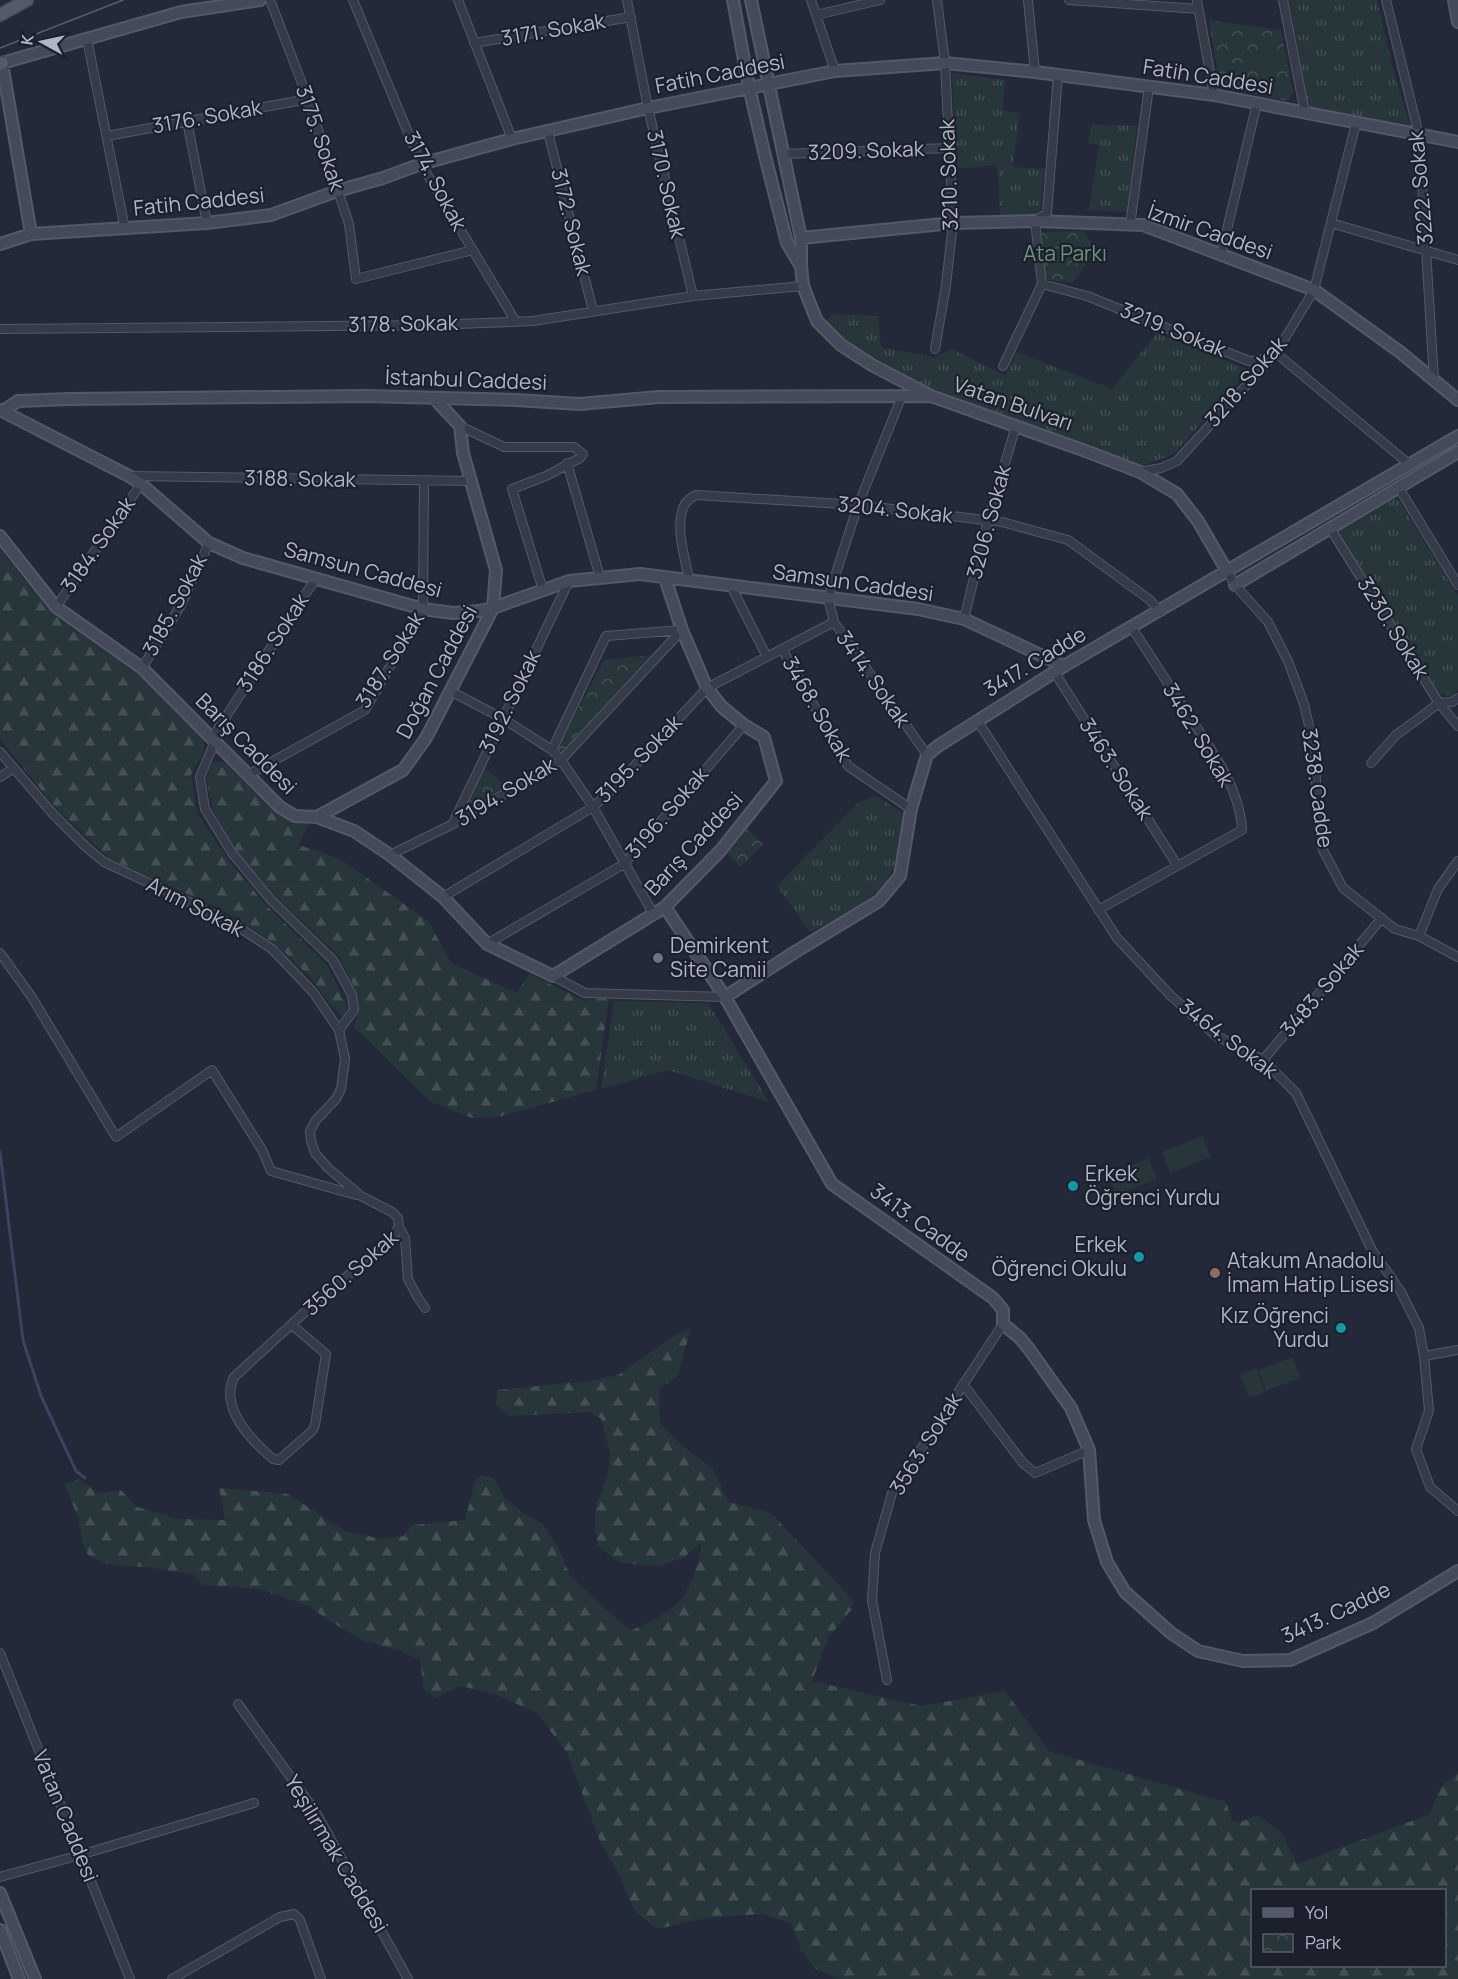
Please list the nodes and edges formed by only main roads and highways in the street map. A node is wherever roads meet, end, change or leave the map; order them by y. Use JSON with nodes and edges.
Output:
{"nodes":[{"id":1,"x":27,"y":0,"type":"edge"},
{"id":2,"x":0,"y":15,"type":"edge"}],
"edges":[{"from":1,"to":2,"type":"main road"}]}
